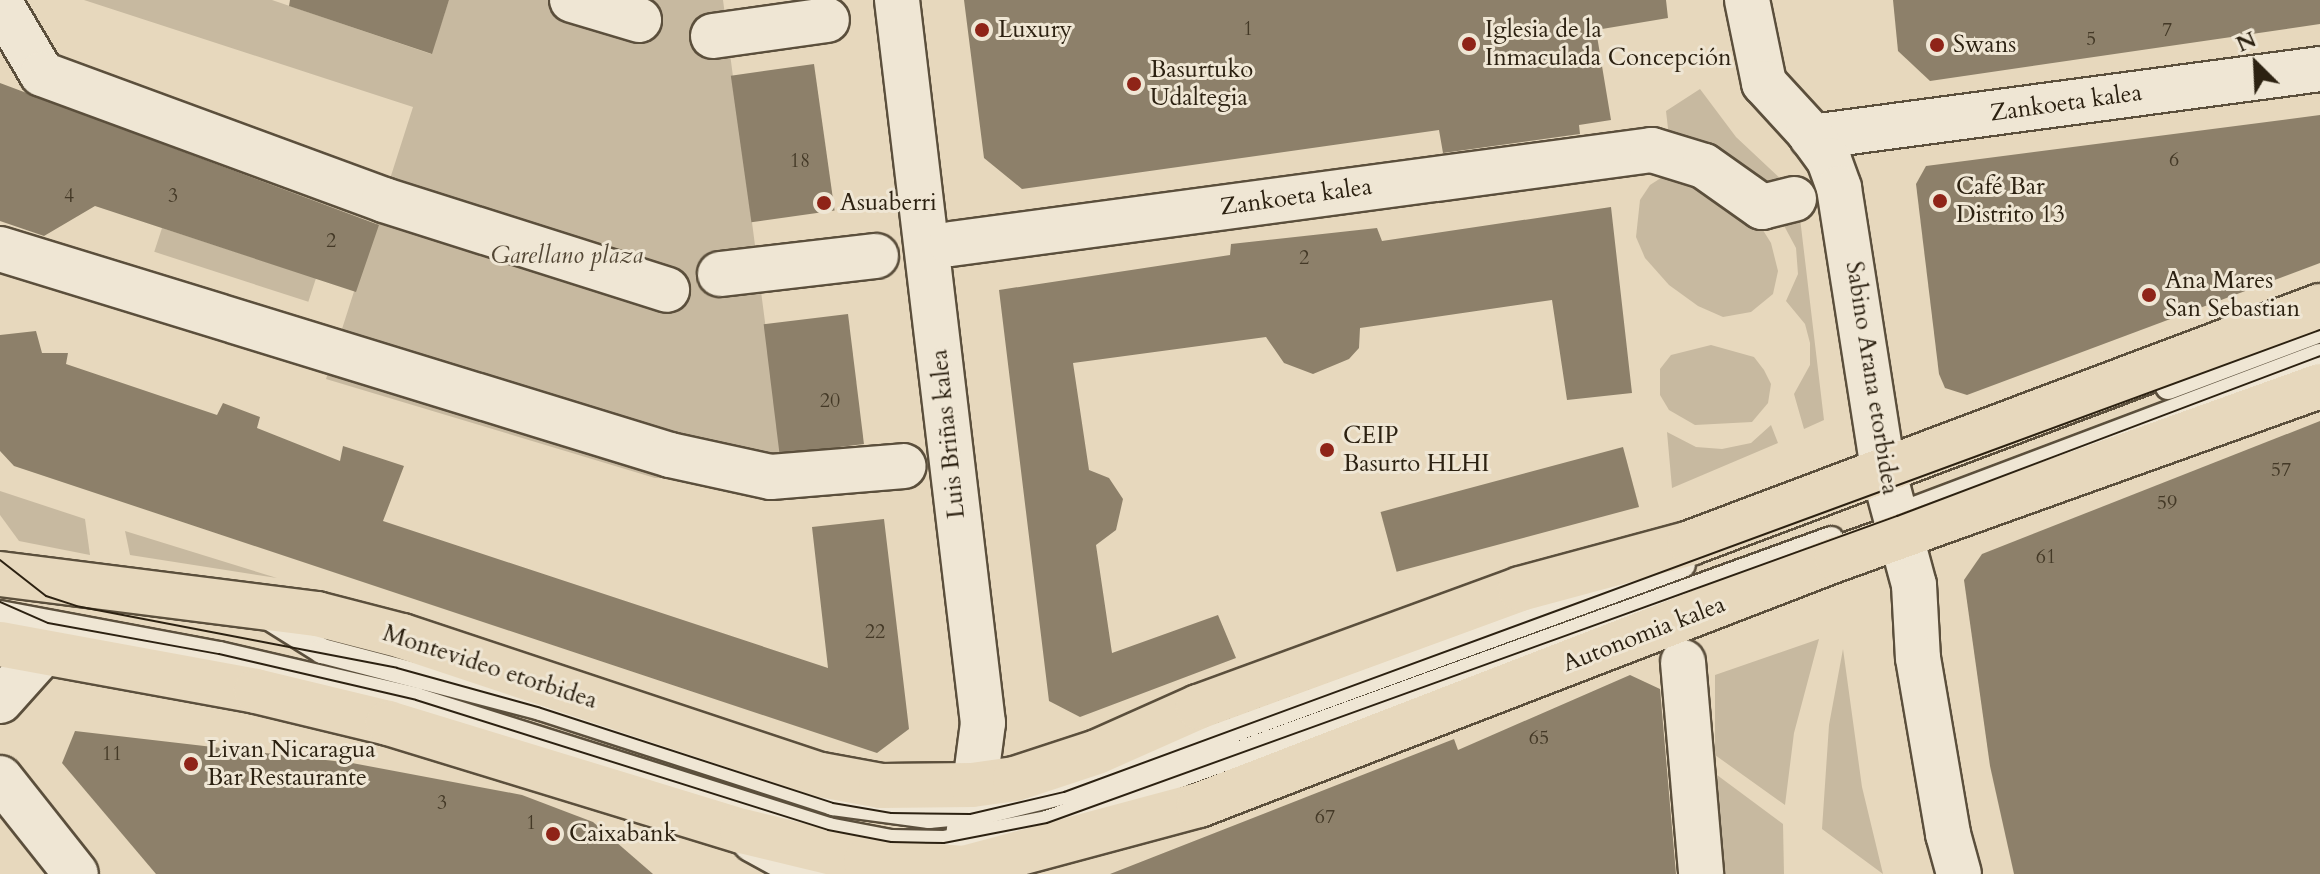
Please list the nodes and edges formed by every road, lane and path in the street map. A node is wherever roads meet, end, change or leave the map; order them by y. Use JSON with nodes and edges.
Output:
{"nodes":[{"id":1,"x":572,"y":0,"type":"edge"},
{"id":2,"x":897,"y":0,"type":"edge"},
{"id":3,"x":1747,"y":0,"type":"edge"},
{"id":4,"x":0,"y":3,"type":"edge"},
{"id":5,"x":639,"y":20,"type":"dead end"},
{"id":6,"x":827,"y":20,"type":"dead end"},
{"id":7,"x":713,"y":36,"type":"dead end"},
{"id":8,"x":2320,"y":69,"type":"edge"},
{"id":9,"x":1812,"y":137,"type":"junction"},
{"id":10,"x":1794,"y":199,"type":"dead end"},
{"id":11,"x":951,"y":244,"type":"dead end"},
{"id":12,"x":0,"y":249,"type":"edge"},
{"id":13,"x":876,"y":256,"type":"dead end"},
{"id":14,"x":720,"y":274,"type":"dead end"},
{"id":15,"x":667,"y":290,"type":"dead end"},
{"id":16,"x":2320,"y":306,"type":"edge"},
{"id":17,"x":2320,"y":330,"type":"edge"},
{"id":18,"x":2320,"y":356,"type":"edge"},
{"id":19,"x":2320,"y":386,"type":"edge"},
{"id":20,"x":904,"y":466,"type":"dead end"},
{"id":21,"x":1893,"y":504,"type":"junction"},
{"id":22,"x":0,"y":574,"type":"edge"},
{"id":23,"x":0,"y":613,"type":"edge"},
{"id":24,"x":0,"y":644,"type":"edge"},
{"id":25,"x":43,"y":653,"type":"junction"},
{"id":26,"x":1683,"y":662,"type":"dead end"},
{"id":27,"x":0,"y":701,"type":"edge"},
{"id":28,"x":0,"y":778,"type":"edge"},
{"id":29,"x":742,"y":831,"type":"junction"},
{"id":30,"x":967,"y":836,"type":"edge"},
{"id":31,"x":76,"y":874,"type":"edge"},
{"id":32,"x":816,"y":874,"type":"edge"},
{"id":33,"x":1701,"y":874,"type":"edge"},
{"id":34,"x":1959,"y":874,"type":"edge"}],
"edges":[{"from":1,"to":5,"type":"street"},
{"from":2,"to":30,"type":"street","name":"Luis Briñas kalea"},
{"from":3,"to":9,"type":"street","name":"Sabino Arana etorbidea"},
{"from":4,"to":15,"type":"street"},
{"from":6,"to":7,"type":"street"},
{"from":8,"to":9,"type":"street","name":"Zankoeta kalea"},
{"from":9,"to":21,"type":"street","name":"Sabino Arana etorbidea"},
{"from":10,"to":11,"type":"street","name":"Zankoeta kalea"},
{"from":12,"to":20,"type":"street"},
{"from":13,"to":14,"type":"street"},
{"from":16,"to":21,"type":"main road","name":"Autonomia kalea"},
{"from":17,"to":21,"type":"lane"},
{"from":18,"to":21,"type":"lane"},
{"from":19,"to":21,"type":"main road","name":"Autonomia kalea"},
{"from":21,"to":30,"type":"main road","name":"Autonomia kalea"},
{"from":21,"to":30,"type":"main road","name":"Autonomia kalea"},
{"from":21,"to":34,"type":"street","name":"Sabino Arana etorbidea"},
{"from":22,"to":30,"type":"main road","name":"Montevideo etorbidea"},
{"from":23,"to":30,"type":"lane"},
{"from":24,"to":25,"type":"main road"},
{"from":25,"to":27,"type":"street"},
{"from":25,"to":29,"type":"main road"},
{"from":26,"to":33,"type":"street"},
{"from":28,"to":31,"type":"street"},
{"from":29,"to":30,"type":"main road"},
{"from":29,"to":32,"type":"street"}]}
